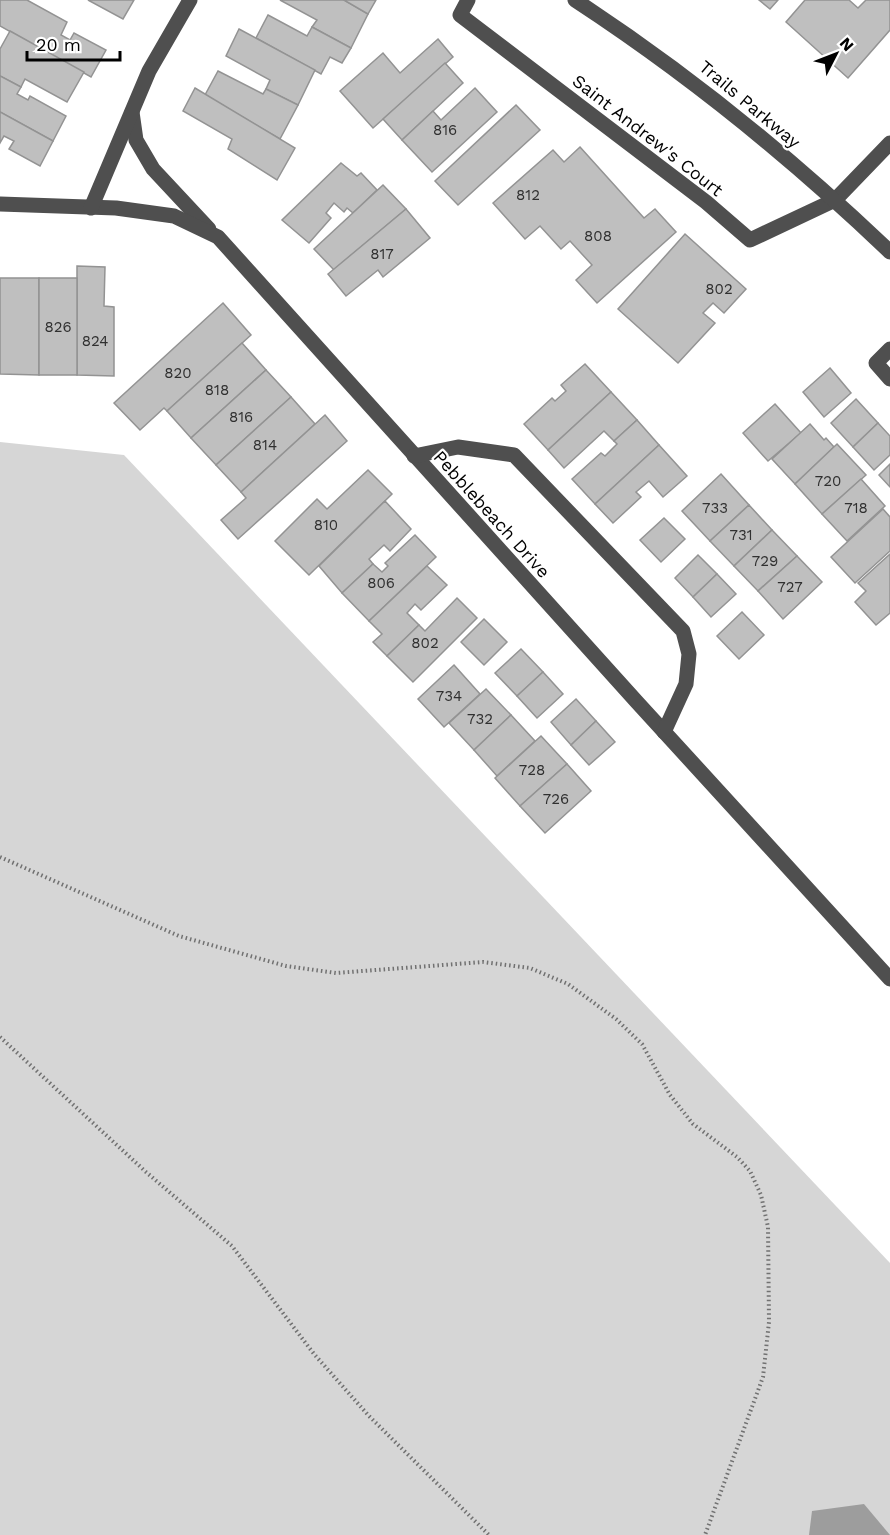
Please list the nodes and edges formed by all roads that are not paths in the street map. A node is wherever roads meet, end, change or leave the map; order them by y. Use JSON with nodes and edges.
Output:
{"nodes":[{"id":1,"x":190,"y":0,"type":"edge"},
{"id":2,"x":468,"y":0,"type":"edge"},
{"id":3,"x":575,"y":0,"type":"edge"},
{"id":4,"x":132,"y":111,"type":"junction"},
{"id":5,"x":890,"y":143,"type":"edge"},
{"id":6,"x":835,"y":200,"type":"junction"},
{"id":7,"x":0,"y":204,"type":"edge"},
{"id":8,"x":91,"y":208,"type":"junction"},
{"id":9,"x":218,"y":237,"type":"junction"},
{"id":10,"x":890,"y":252,"type":"edge"},
{"id":11,"x":890,"y":349,"type":"edge"},
{"id":12,"x":890,"y":379,"type":"edge"},
{"id":13,"x":414,"y":456,"type":"junction"},
{"id":14,"x":664,"y":732,"type":"junction"},
{"id":15,"x":890,"y":979,"type":"edge"}],
"edges":[{"from":1,"to":4,"type":"street"},
{"from":2,"to":6,"type":"street","name":"Saint Andrew's Court"},
{"from":3,"to":6,"type":"street","name":"Trails Parkway"},
{"from":4,"to":8,"type":"street"},
{"from":4,"to":9,"type":"street"},
{"from":5,"to":6,"type":"street"},
{"from":6,"to":10,"type":"street","name":"Trails Parkway"},
{"from":7,"to":8,"type":"street","name":"Pebblebeach Drive"},
{"from":8,"to":9,"type":"street","name":"Pebblebeach Drive"},
{"from":9,"to":13,"type":"street","name":"Pebblebeach Drive"},
{"from":11,"to":12,"type":"street"},
{"from":13,"to":14,"type":"street","name":"Pebblebeach Drive"},
{"from":13,"to":14,"type":"street"},
{"from":14,"to":15,"type":"street","name":"Pebblebeach Drive"}]}
